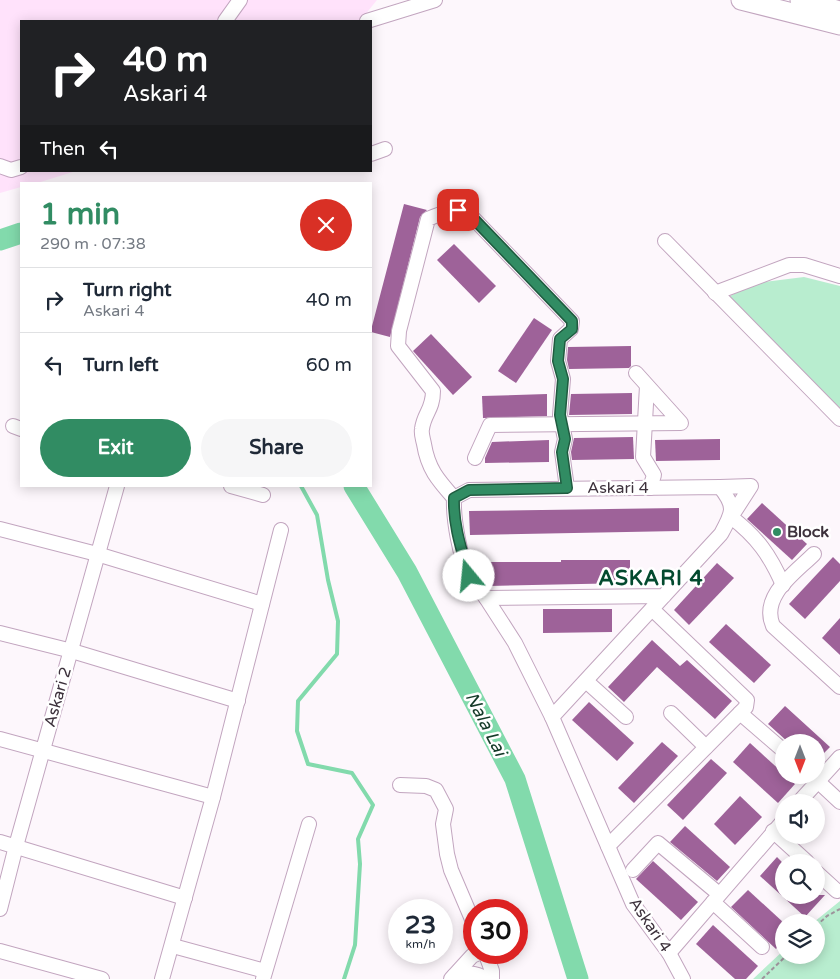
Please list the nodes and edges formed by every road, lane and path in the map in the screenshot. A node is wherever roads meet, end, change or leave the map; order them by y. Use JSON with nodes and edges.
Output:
{"nodes":[{"id":1,"x":240,"y":0,"type":"edge"},
{"id":2,"x":435,"y":0,"type":"edge"},
{"id":3,"x":741,"y":0,"type":"edge"},
{"id":4,"x":800,"y":0,"type":"edge"},
{"id":5,"x":840,"y":11,"type":"edge"},
{"id":6,"x":226,"y":20,"type":"edge"},
{"id":7,"x":370,"y":20,"type":"edge"},
{"id":8,"x":840,"y":25,"type":"edge"},
{"id":9,"x":385,"y":149,"type":"dead end"},
{"id":10,"x":372,"y":154,"type":"edge"},
{"id":11,"x":0,"y":166,"type":"edge"},
{"id":12,"x":20,"y":167,"type":"edge"},
{"id":13,"x":664,"y":241,"type":"dead end"},
{"id":14,"x":840,"y":276,"type":"edge"},
{"id":15,"x":715,"y":294,"type":"junction"},
{"id":16,"x":636,"y":373,"type":"dead end"},
{"id":17,"x":648,"y":386,"type":"junction"},
{"id":18,"x":840,"y":419,"type":"edge"},
{"id":19,"x":645,"y":424,"type":"junction"},
{"id":20,"x":563,"y":425,"type":"junction"},
{"id":21,"x":475,"y":458,"type":"dead end"},
{"id":22,"x":117,"y":487,"type":"edge"},
{"id":23,"x":235,"y":487,"type":"edge"},
{"id":24,"x":720,"y":487,"type":"junction"},
{"id":25,"x":567,"y":488,"type":"junction"},
{"id":26,"x":650,"y":488,"type":"junction"},
{"id":27,"x":263,"y":495,"type":"dead end"},
{"id":28,"x":454,"y":498,"type":"junction"},
{"id":29,"x":731,"y":517,"type":"junction"},
{"id":30,"x":0,"y":529,"type":"edge"},
{"id":31,"x":281,"y":530,"type":"dead end"},
{"id":32,"x":97,"y":554,"type":"junction"},
{"id":33,"x":814,"y":554,"type":"dead end"},
{"id":34,"x":784,"y":585,"type":"junction"},
{"id":35,"x":664,"y":596,"type":"junction"},
{"id":36,"x":486,"y":598,"type":"junction"},
{"id":37,"x":262,"y":604,"type":"junction"},
{"id":38,"x":652,"y":609,"type":"junction"},
{"id":39,"x":0,"y":633,"type":"edge"},
{"id":40,"x":72,"y":650,"type":"junction"},
{"id":41,"x":586,"y":681,"type":"junction"},
{"id":42,"x":840,"y":687,"type":"edge"},
{"id":43,"x":238,"y":701,"type":"junction"},
{"id":44,"x":670,"y":713,"type":"dead end"},
{"id":45,"x":740,"y":713,"type":"junction"},
{"id":46,"x":552,"y":717,"type":"junction"},
{"id":47,"x":626,"y":717,"type":"dead end"},
{"id":48,"x":0,"y":740,"type":"edge"},
{"id":49,"x":775,"y":743,"type":"edge"},
{"id":50,"x":706,"y":747,"type":"junction"},
{"id":51,"x":43,"y":751,"type":"junction"},
{"id":52,"x":840,"y":757,"type":"edge"},
{"id":53,"x":825,"y":770,"type":"edge"},
{"id":54,"x":821,"y":784,"type":"edge"},
{"id":55,"x":400,"y":785,"type":"dead end"},
{"id":56,"x":214,"y":797,"type":"junction"},
{"id":57,"x":840,"y":802,"type":"edge"},
{"id":58,"x":309,"y":824,"type":"dead end"},
{"id":59,"x":773,"y":831,"type":"joint"},
{"id":60,"x":0,"y":842,"type":"edge"},
{"id":61,"x":16,"y":846,"type":"junction"},
{"id":62,"x":608,"y":846,"type":"junction"},
{"id":63,"x":798,"y":854,"type":"edge"},
{"id":64,"x":633,"y":870,"type":"dead end"},
{"id":65,"x":825,"y":880,"type":"edge"},
{"id":66,"x":837,"y":891,"type":"dead end"},
{"id":67,"x":185,"y":898,"type":"junction"},
{"id":68,"x":716,"y":898,"type":"junction"},
{"id":69,"x":463,"y":899,"type":"edge"},
{"id":70,"x":0,"y":909,"type":"edge"},
{"id":71,"x":840,"y":910,"type":"edge"},
{"id":72,"x":825,"y":918,"type":"edge"},
{"id":73,"x":173,"y":946,"type":"junction"},
{"id":74,"x":762,"y":947,"type":"dead end"},
{"id":75,"x":0,"y":951,"type":"edge"},
{"id":76,"x":669,"y":953,"type":"junction"},
{"id":77,"x":464,"y":964,"type":"edge"},
{"id":78,"x":490,"y":964,"type":"edge"},
{"id":79,"x":778,"y":964,"type":"edge"},
{"id":80,"x":264,"y":975,"type":"edge"},
{"id":81,"x":452,"y":977,"type":"edge"},
{"id":82,"x":102,"y":979,"type":"edge"},
{"id":83,"x":162,"y":979,"type":"edge"},
{"id":84,"x":487,"y":979,"type":"edge"},
{"id":85,"x":492,"y":979,"type":"edge"},
{"id":86,"x":683,"y":979,"type":"edge"},
{"id":87,"x":762,"y":979,"type":"edge"}],
"edges":[{"from":1,"to":6,"type":"street"},
{"from":2,"to":7,"type":"street"},
{"from":3,"to":8,"type":"street"},
{"from":4,"to":5,"type":"street"},
{"from":9,"to":10,"type":"street"},
{"from":11,"to":12,"type":"street"},
{"from":13,"to":15,"type":"street"},
{"from":14,"to":15,"type":"street"},
{"from":15,"to":18,"type":"street"},
{"from":16,"to":17,"type":"street"},
{"from":17,"to":19,"type":"street"},
{"from":17,"to":19,"type":"street"},
{"from":19,"to":20,"type":"street"},
{"from":19,"to":26,"type":"street"},
{"from":20,"to":21,"type":"street"},
{"from":20,"to":25,"type":"street"},
{"from":20,"to":28,"type":"street"},
{"from":22,"to":32,"type":"street","name":"Askari 2"},
{"from":23,"to":27,"type":"street"},
{"from":24,"to":26,"type":"street","name":"Askari 4"},
{"from":24,"to":29,"type":"street"},
{"from":24,"to":29,"type":"street","name":"Askari 4"},
{"from":25,"to":26,"type":"street","name":"Askari 4"},
{"from":25,"to":28,"type":"street","name":"Askari 4"},
{"from":28,"to":36,"type":"street"},
{"from":29,"to":34,"type":"street"},
{"from":29,"to":35,"type":"street"},
{"from":30,"to":32,"type":"street"},
{"from":31,"to":37,"type":"street"},
{"from":32,"to":37,"type":"street"},
{"from":32,"to":40,"type":"street","name":"Askari 2"},
{"from":33,"to":34,"type":"street"},
{"from":34,"to":42,"type":"street"},
{"from":35,"to":36,"type":"street"},
{"from":35,"to":38,"type":"street"},
{"from":36,"to":46,"type":"street","name":"Askari 4"},
{"from":37,"to":43,"type":"street"},
{"from":38,"to":41,"type":"street"},
{"from":38,"to":45,"type":"street"},
{"from":39,"to":40,"type":"street"},
{"from":40,"to":43,"type":"street"},
{"from":40,"to":51,"type":"street","name":"Askari 2"},
{"from":41,"to":46,"type":"street"},
{"from":41,"to":47,"type":"street"},
{"from":43,"to":56,"type":"street"},
{"from":44,"to":50,"type":"street"},
{"from":45,"to":49,"type":"street"},
{"from":45,"to":50,"type":"street"},
{"from":46,"to":62,"type":"street","name":"Askari 4"},
{"from":48,"to":51,"type":"street"},
{"from":50,"to":62,"type":"street"},
{"from":51,"to":56,"type":"street"},
{"from":51,"to":61,"type":"street","name":"Askari 2"},
{"from":52,"to":53,"type":"street"},
{"from":54,"to":57,"type":"street"},
{"from":55,"to":69,"type":"street"},
{"from":56,"to":67,"type":"street"},
{"from":58,"to":80,"type":"street"},
{"from":59,"to":63,"type":"street"},
{"from":59,"to":68,"type":"street"},
{"from":60,"to":61,"type":"street"},
{"from":61,"to":67,"type":"street"},
{"from":61,"to":70,"type":"street","name":"Askari 2"},
{"from":62,"to":76,"type":"street","name":"Askari 4"},
{"from":64,"to":68,"type":"street"},
{"from":65,"to":66,"type":"street"},
{"from":67,"to":73,"type":"street"},
{"from":68,"to":74,"type":"street"},
{"from":68,"to":76,"type":"street"},
{"from":71,"to":72,"type":"path"},
{"from":73,"to":80,"type":"street"},
{"from":73,"to":83,"type":"street"},
{"from":75,"to":82,"type":"street"},
{"from":76,"to":86,"type":"street","name":"Askari 4"},
{"from":77,"to":81,"type":"street"},
{"from":78,"to":85,"type":"street"},
{"from":79,"to":87,"type":"path"},
{"from":81,"to":84,"type":"street"}]}
